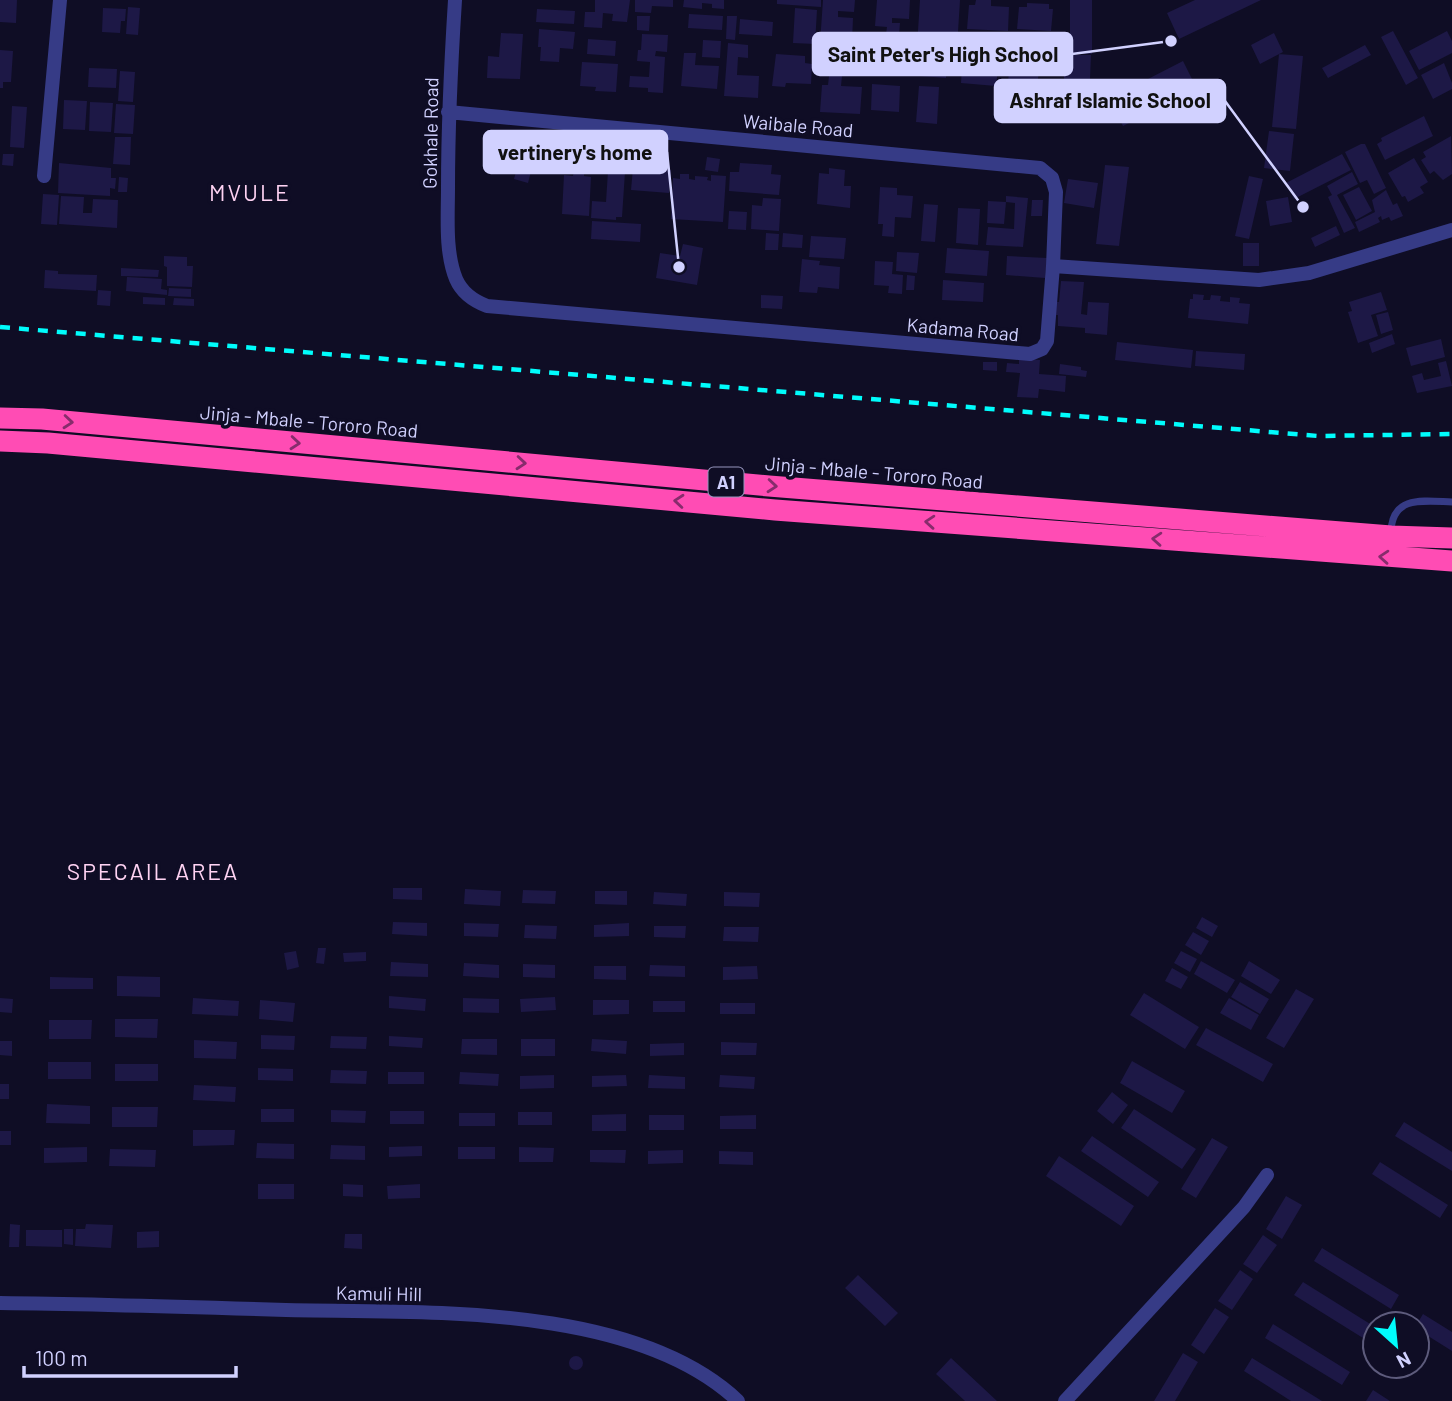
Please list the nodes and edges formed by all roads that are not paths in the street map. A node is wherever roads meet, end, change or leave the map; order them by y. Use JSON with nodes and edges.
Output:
{"nodes":[{"id":1,"x":60,"y":0,"type":"edge"},
{"id":2,"x":455,"y":0,"type":"edge"},
{"id":3,"x":449,"y":111,"type":"junction"},
{"id":4,"x":44,"y":176,"type":"dead end"},
{"id":5,"x":1452,"y":230,"type":"edge"},
{"id":6,"x":1053,"y":266,"type":"junction"},
{"id":7,"x":453,"y":267,"type":"joint"},
{"id":8,"x":0,"y":418,"type":"edge"},
{"id":9,"x":0,"y":441,"type":"edge"},
{"id":10,"x":1452,"y":502,"type":"edge"},
{"id":11,"x":1391,"y":536,"type":"junction"},
{"id":12,"x":1452,"y":538,"type":"edge"},
{"id":13,"x":1452,"y":561,"type":"edge"},
{"id":14,"x":1268,"y":1175,"type":"dead end"},
{"id":15,"x":0,"y":1303,"type":"edge"},
{"id":16,"x":738,"y":1401,"type":"edge"},
{"id":17,"x":1065,"y":1401,"type":"edge"}],
"edges":[{"from":1,"to":4,"type":"street"},
{"from":2,"to":3,"type":"street","name":"Gokhale Road"},
{"from":3,"to":6,"type":"street","name":"Waibale Road"},
{"from":3,"to":7,"type":"street","name":"Gokhale Road"},
{"from":5,"to":6,"type":"street"},
{"from":6,"to":7,"type":"street","name":"Kadama Road"},
{"from":8,"to":11,"type":"highway","name":"Jinja - Mbale - Tororo Road","number":"A1","one_way":true},
{"from":13,"to":9,"type":"highway","number":"A1","one_way":true},
{"from":10,"to":11,"type":"lane"},
{"from":11,"to":12,"type":"highway","name":"Jinja - Mbale - Tororo Road","number":"A1"},
{"from":14,"to":17,"type":"street"},
{"from":15,"to":16,"type":"street","name":"Kamuli Hill"}]}
